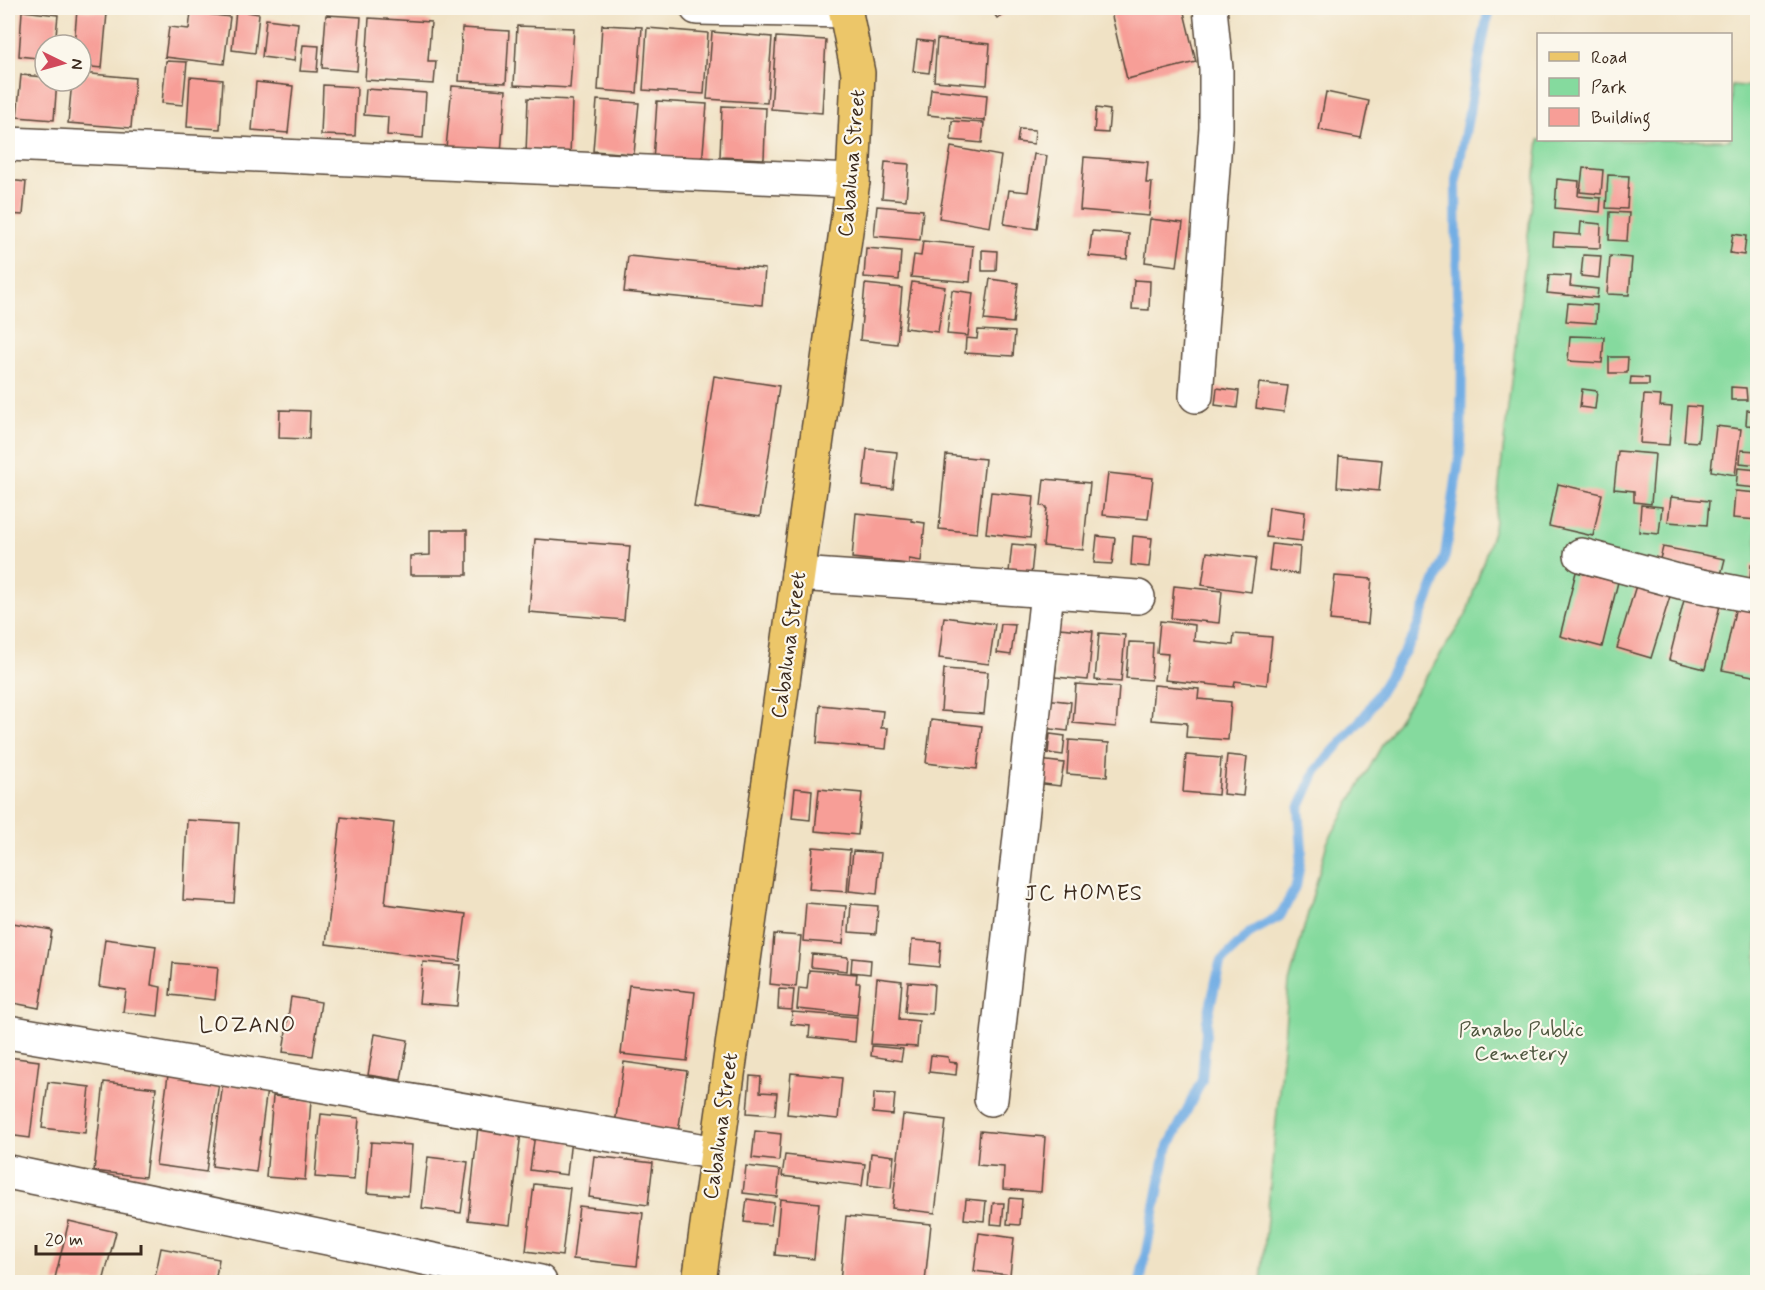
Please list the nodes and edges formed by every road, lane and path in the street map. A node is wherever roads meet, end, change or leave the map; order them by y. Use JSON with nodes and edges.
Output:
{"nodes":[{"id":1,"x":697,"y":8,"type":"edge"},
{"id":2,"x":1210,"y":8,"type":"edge"},
{"id":3,"x":846,"y":9,"type":"edge"},
{"id":4,"x":8,"y":144,"type":"edge"},
{"id":5,"x":853,"y":181,"type":"junction"},
{"id":6,"x":1196,"y":396,"type":"dead end"},
{"id":7,"x":1581,"y":555,"type":"dead end"},
{"id":8,"x":798,"y":574,"type":"junction"},
{"id":9,"x":1047,"y":592,"type":"junction"},
{"id":10,"x":1138,"y":597,"type":"dead end"},
{"id":11,"x":1758,"y":597,"type":"edge"},
{"id":12,"x":8,"y":1032,"type":"edge"},
{"id":13,"x":991,"y":1099,"type":"dead end"},
{"id":14,"x":717,"y":1153,"type":"junction"},
{"id":15,"x":8,"y":1172,"type":"edge"},
{"id":16,"x":540,"y":1282,"type":"edge"},
{"id":17,"x":699,"y":1282,"type":"edge"}],
"edges":[{"from":1,"to":3,"type":"street"},
{"from":2,"to":6,"type":"street"},
{"from":3,"to":5,"type":"main road","name":"Cabaluna Street"},
{"from":4,"to":5,"type":"street"},
{"from":5,"to":8,"type":"main road","name":"Cabaluna Street"},
{"from":7,"to":11,"type":"street"},
{"from":8,"to":9,"type":"street"},
{"from":8,"to":14,"type":"main road","name":"Cabaluna Street"},
{"from":9,"to":10,"type":"street"},
{"from":9,"to":13,"type":"street"},
{"from":12,"to":14,"type":"street"},
{"from":14,"to":17,"type":"main road","name":"Cabaluna Street"},
{"from":15,"to":16,"type":"street"}]}
